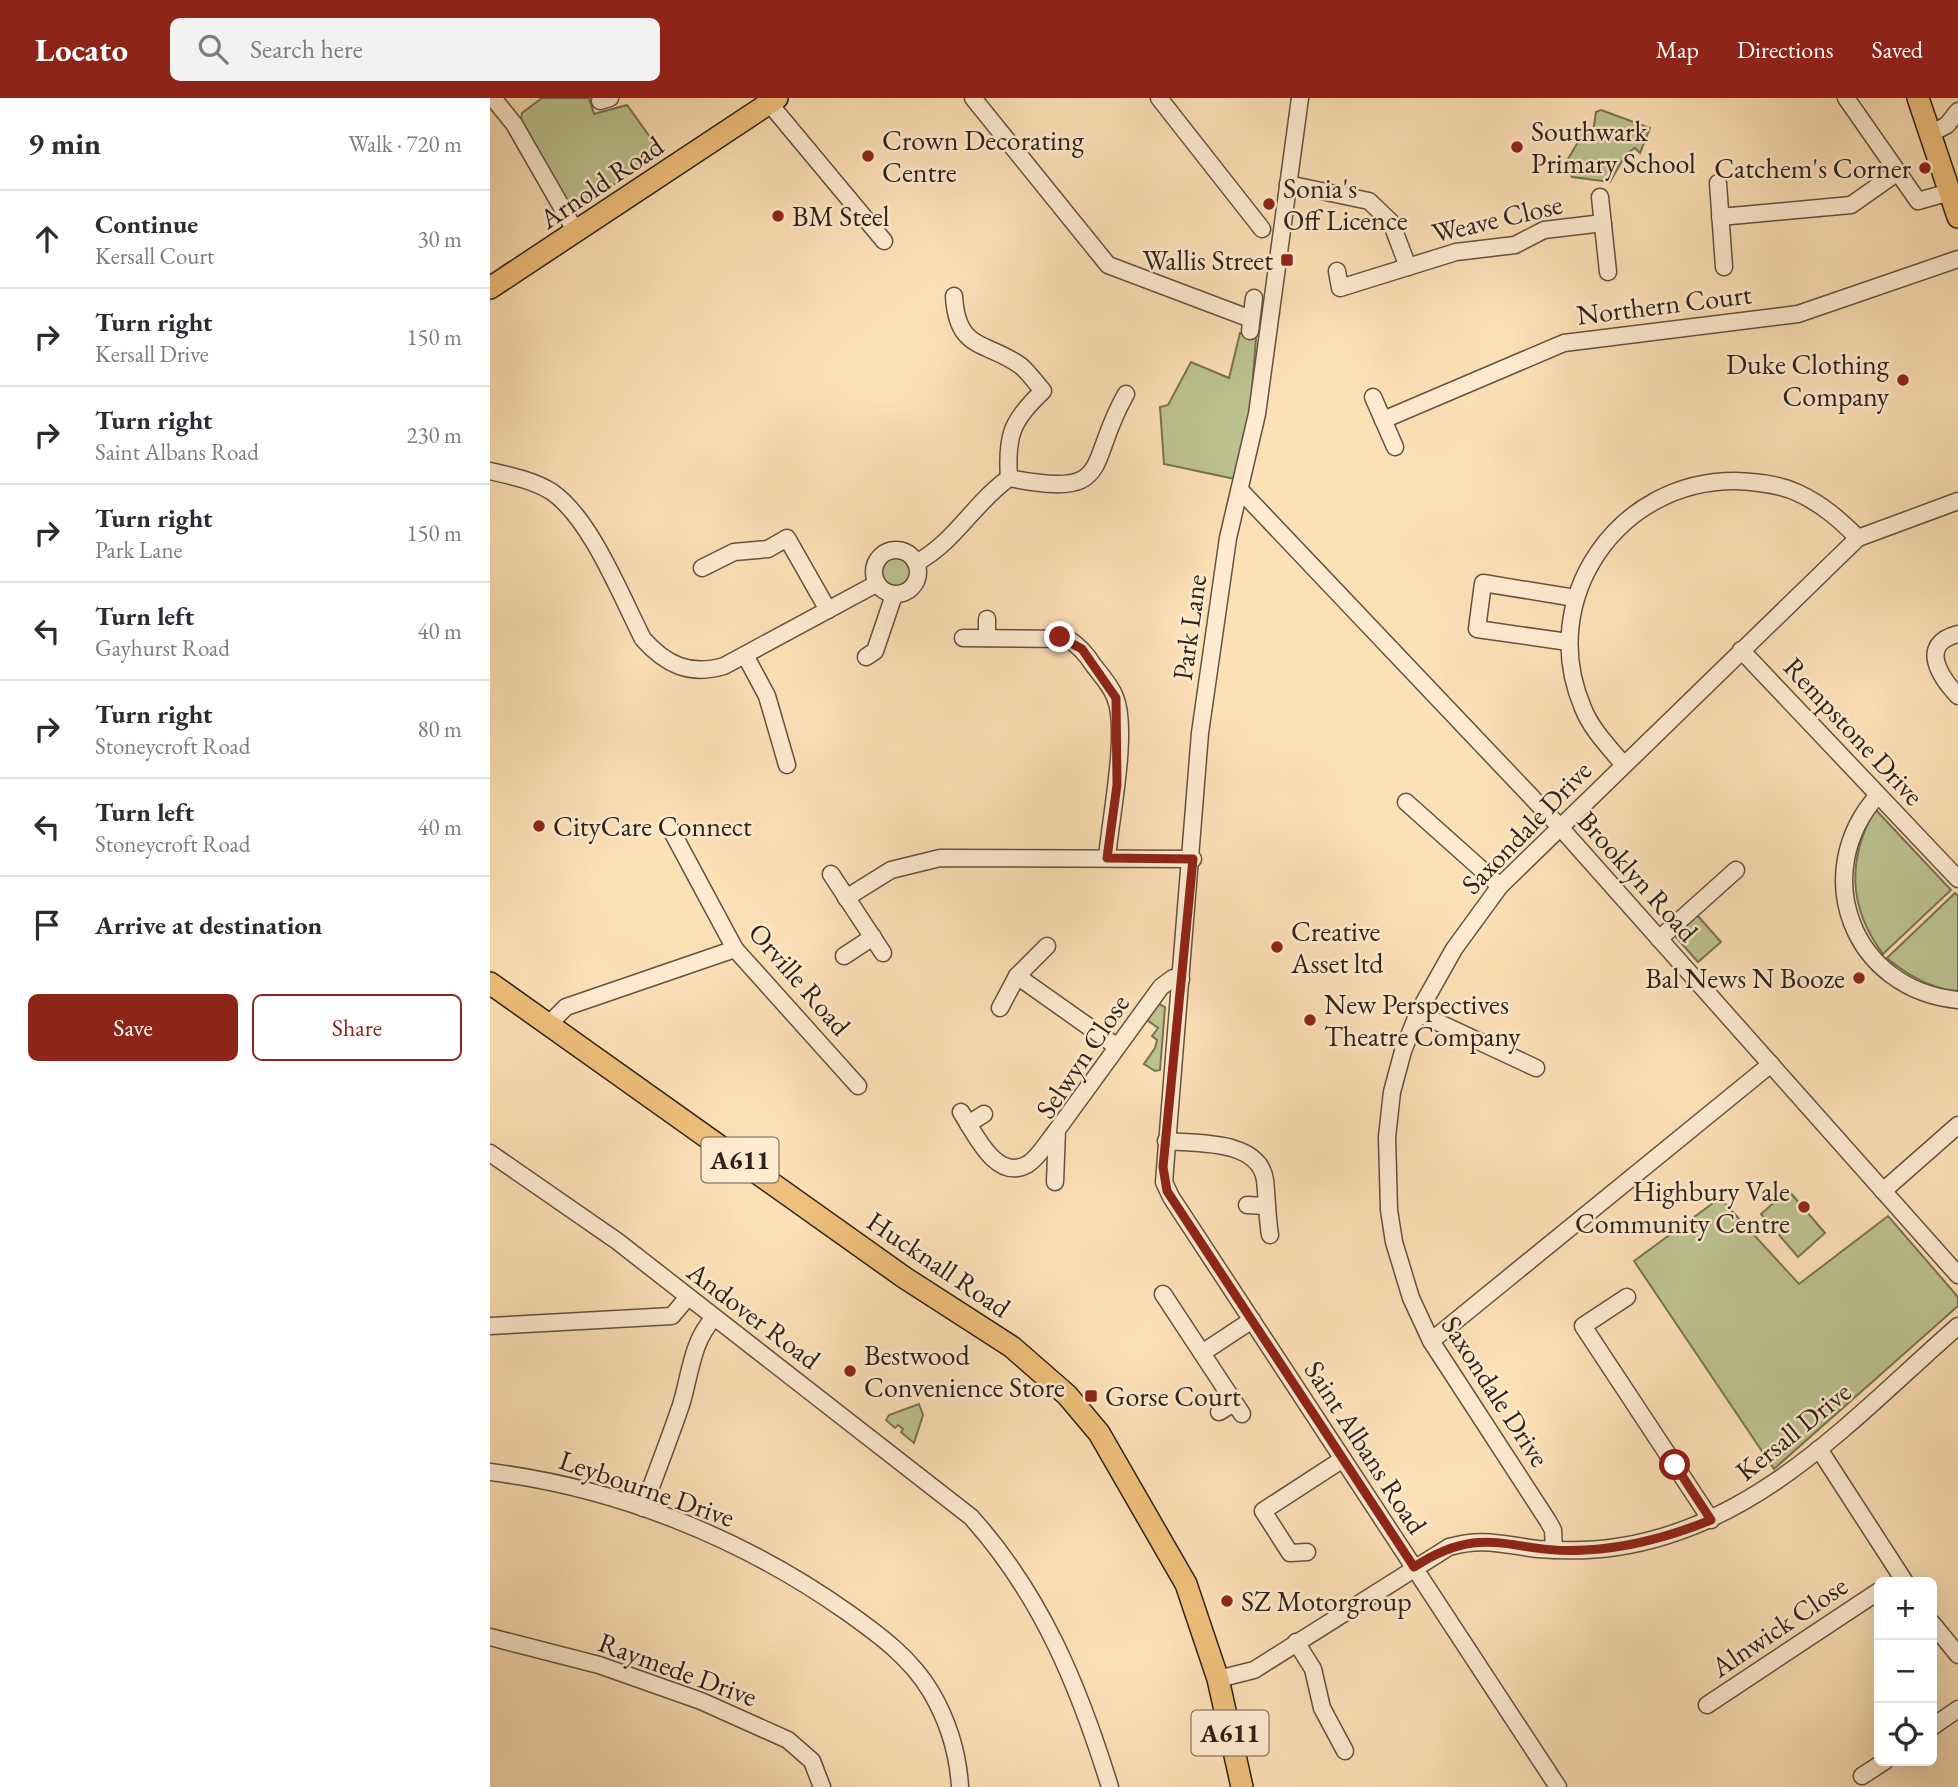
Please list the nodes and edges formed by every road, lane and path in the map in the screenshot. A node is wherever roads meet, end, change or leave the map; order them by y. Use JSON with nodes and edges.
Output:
{"nodes":[{"id":1,"x":493,"y":98,"type":"edge"},
{"id":2,"x":973,"y":98,"type":"edge"},
{"id":3,"x":1159,"y":98,"type":"edge"},
{"id":4,"x":1300,"y":98,"type":"edge"},
{"id":5,"x":1846,"y":98,"type":"edge"},
{"id":6,"x":1918,"y":98,"type":"edge"},
{"id":7,"x":773,"y":101,"type":"edge"},
{"id":8,"x":1958,"y":111,"type":"edge"},
{"id":9,"x":1930,"y":134,"type":"junction"},
{"id":10,"x":1898,"y":172,"type":"junction"},
{"id":11,"x":1718,"y":183,"type":"dead end"},
{"id":12,"x":1288,"y":184,"type":"junction"},
{"id":13,"x":1950,"y":192,"type":"junction"},
{"id":14,"x":1600,"y":197,"type":"dead end"},
{"id":15,"x":1720,"y":217,"type":"junction"},
{"id":16,"x":1958,"y":217,"type":"edge"},
{"id":17,"x":1603,"y":223,"type":"junction"},
{"id":18,"x":1262,"y":229,"type":"dead end"},
{"id":19,"x":576,"y":232,"type":"junction"},
{"id":20,"x":884,"y":242,"type":"dead end"},
{"id":21,"x":1958,"y":259,"type":"edge"},
{"id":22,"x":1408,"y":267,"type":"junction"},
{"id":23,"x":1724,"y":267,"type":"dead end"},
{"id":24,"x":1337,"y":271,"type":"dead end"},
{"id":25,"x":1608,"y":272,"type":"dead end"},
{"id":26,"x":490,"y":288,"type":"edge"},
{"id":27,"x":954,"y":296,"type":"dead end"},
{"id":28,"x":1254,"y":298,"type":"dead end"},
{"id":29,"x":1126,"y":394,"type":"dead end"},
{"id":30,"x":1373,"y":397,"type":"dead end"},
{"id":31,"x":1383,"y":420,"type":"junction"},
{"id":32,"x":1395,"y":447,"type":"dead end"},
{"id":33,"x":490,"y":471,"type":"edge"},
{"id":34,"x":1009,"y":478,"type":"junction"},
{"id":35,"x":1241,"y":491,"type":"junction"},
{"id":36,"x":1958,"y":502,"type":"edge"},
{"id":37,"x":1858,"y":538,"type":"junction"},
{"id":38,"x":916,"y":563,"type":"junction"},
{"id":39,"x":702,"y":568,"type":"dead end"},
{"id":40,"x":876,"y":584,"type":"junction"},
{"id":41,"x":894,"y":595,"type":"junction"},
{"id":42,"x":1575,"y":597,"type":"junction"},
{"id":43,"x":828,"y":610,"type":"junction"},
{"id":44,"x":987,"y":619,"type":"dead end"},
{"id":45,"x":1958,"y":634,"type":"edge"},
{"id":46,"x":963,"y":638,"type":"dead end"},
{"id":47,"x":987,"y":638,"type":"junction"},
{"id":48,"x":1568,"y":642,"type":"junction"},
{"id":49,"x":1741,"y":650,"type":"junction"},
{"id":50,"x":746,"y":655,"type":"junction"},
{"id":51,"x":866,"y":657,"type":"dead end"},
{"id":52,"x":1958,"y":696,"type":"edge"},
{"id":53,"x":1623,"y":764,"type":"junction"},
{"id":54,"x":787,"y":765,"type":"dead end"},
{"id":55,"x":1878,"y":795,"type":"junction"},
{"id":56,"x":1406,"y":802,"type":"dead end"},
{"id":57,"x":1559,"y":826,"type":"junction"},
{"id":58,"x":670,"y":828,"type":"dead end"},
{"id":59,"x":1107,"y":858,"type":"junction"},
{"id":60,"x":1193,"y":859,"type":"junction"},
{"id":61,"x":1736,"y":870,"type":"dead end"},
{"id":62,"x":831,"y":874,"type":"dead end"},
{"id":63,"x":1958,"y":879,"type":"edge"},
{"id":64,"x":1500,"y":886,"type":"junction"},
{"id":65,"x":846,"y":898,"type":"junction"},
{"id":66,"x":873,"y":937,"type":"junction"},
{"id":67,"x":1659,"y":939,"type":"junction"},
{"id":68,"x":1047,"y":946,"type":"dead end"},
{"id":69,"x":735,"y":949,"type":"junction"},
{"id":70,"x":883,"y":953,"type":"dead end"},
{"id":71,"x":844,"y":956,"type":"dead end"},
{"id":72,"x":1017,"y":976,"type":"junction"},
{"id":73,"x":1181,"y":979,"type":"junction"},
{"id":74,"x":490,"y":983,"type":"edge"},
{"id":75,"x":1958,"y":1000,"type":"edge"},
{"id":76,"x":1000,"y":1008,"type":"dead end"},
{"id":77,"x":1418,"y":1013,"type":"junction"},
{"id":78,"x":550,"y":1024,"type":"junction"},
{"id":79,"x":1116,"y":1046,"type":"junction"},
{"id":80,"x":1771,"y":1064,"type":"junction"},
{"id":81,"x":1536,"y":1068,"type":"dead end"},
{"id":82,"x":858,"y":1086,"type":"dead end"},
{"id":83,"x":984,"y":1114,"type":"dead end"},
{"id":84,"x":1958,"y":1125,"type":"edge"},
{"id":85,"x":1057,"y":1130,"type":"junction"},
{"id":86,"x":1166,"y":1141,"type":"junction"},
{"id":87,"x":490,"y":1153,"type":"edge"},
{"id":88,"x":1163,"y":1167,"type":"joint"},
{"id":89,"x":1055,"y":1182,"type":"dead end"},
{"id":90,"x":1883,"y":1191,"type":"junction"},
{"id":91,"x":1247,"y":1205,"type":"dead end"},
{"id":92,"x":1265,"y":1206,"type":"junction"},
{"id":93,"x":1270,"y":1235,"type":"dead end"},
{"id":94,"x":1958,"y":1275,"type":"edge"},
{"id":95,"x":1163,"y":1294,"type":"dead end"},
{"id":96,"x":1627,"y":1297,"type":"dead end"},
{"id":97,"x":687,"y":1298,"type":"junction"},
{"id":98,"x":713,"y":1318,"type":"junction"},
{"id":99,"x":1252,"y":1320,"type":"junction"},
{"id":100,"x":490,"y":1326,"type":"edge"},
{"id":101,"x":1958,"y":1326,"type":"edge"},
{"id":102,"x":1431,"y":1341,"type":"junction"},
{"id":103,"x":1202,"y":1353,"type":"junction"},
{"id":104,"x":1219,"y":1412,"type":"dead end"},
{"id":105,"x":1819,"y":1449,"type":"junction"},
{"id":106,"x":1343,"y":1459,"type":"junction"},
{"id":107,"x":490,"y":1472,"type":"edge"},
{"id":108,"x":643,"y":1508,"type":"junction"},
{"id":109,"x":1711,"y":1520,"type":"junction"},
{"id":110,"x":1554,"y":1550,"type":"junction"},
{"id":111,"x":1293,"y":1557,"type":"dead end"},
{"id":112,"x":1414,"y":1567,"type":"junction"},
{"id":113,"x":1897,"y":1577,"type":"edge"},
{"id":114,"x":1874,"y":1594,"type":"edge"},
{"id":115,"x":1937,"y":1629,"type":"edge"},
{"id":116,"x":490,"y":1637,"type":"edge"},
{"id":117,"x":1297,"y":1642,"type":"junction"},
{"id":118,"x":1958,"y":1655,"type":"edge"},
{"id":119,"x":1218,"y":1679,"type":"junction"},
{"id":120,"x":1707,"y":1705,"type":"dead end"},
{"id":121,"x":1958,"y":1709,"type":"edge"},
{"id":122,"x":1937,"y":1724,"type":"edge"},
{"id":123,"x":1345,"y":1751,"type":"dead end"},
{"id":124,"x":1877,"y":1766,"type":"edge"},
{"id":125,"x":1862,"y":1776,"type":"dead end"},
{"id":126,"x":822,"y":1787,"type":"edge"},
{"id":127,"x":960,"y":1787,"type":"edge"},
{"id":128,"x":1110,"y":1787,"type":"edge"},
{"id":129,"x":1242,"y":1787,"type":"edge"},
{"id":130,"x":1558,"y":1787,"type":"edge"}],
"edges":[{"from":1,"to":19,"type":"street"},
{"from":2,"to":28,"type":"street"},
{"from":3,"to":18,"type":"street"},
{"from":4,"to":12,"type":"street","name":"Park Lane"},
{"from":5,"to":10,"type":"street"},
{"from":6,"to":9,"type":"main road"},
{"from":7,"to":19,"type":"main road","name":"Arnold Road"},
{"from":7,"to":20,"type":"street"},
{"from":8,"to":9,"type":"street"},
{"from":9,"to":13,"type":"main road"},
{"from":10,"to":13,"type":"street"},
{"from":10,"to":15,"type":"street"},
{"from":11,"to":15,"type":"street"},
{"from":12,"to":22,"type":"street"},
{"from":12,"to":35,"type":"street","name":"Park Lane"},
{"from":13,"to":16,"type":"main road"},
{"from":14,"to":17,"type":"street","name":"Weave Close"},
{"from":15,"to":23,"type":"street"},
{"from":17,"to":22,"type":"street","name":"Weave Close"},
{"from":17,"to":25,"type":"street","name":"Weave Close"},
{"from":19,"to":26,"type":"main road","name":"Arnold Road"},
{"from":21,"to":31,"type":"street","name":"Northern Court"},
{"from":22,"to":24,"type":"street","name":"Weave Close"},
{"from":27,"to":34,"type":"street"},
{"from":29,"to":34,"type":"street"},
{"from":30,"to":31,"type":"street"},
{"from":31,"to":32,"type":"street"},
{"from":33,"to":50,"type":"street"},
{"from":34,"to":38,"type":"street"},
{"from":35,"to":57,"type":"street","name":"Brooklyn Road"},
{"from":35,"to":60,"type":"street","name":"Park Lane"},
{"from":36,"to":37,"type":"street","name":"Saxondale Drive"},
{"from":37,"to":42,"type":"street"},
{"from":37,"to":49,"type":"street","name":"Saxondale Drive"},
{"from":38,"to":40,"type":"street"},
{"from":38,"to":41,"type":"street"},
{"from":39,"to":43,"type":"street"},
{"from":40,"to":41,"type":"street"},
{"from":40,"to":43,"type":"street"},
{"from":41,"to":51,"type":"street"},
{"from":42,"to":48,"type":"street"},
{"from":42,"to":48,"type":"street"},
{"from":43,"to":50,"type":"street"},
{"from":44,"to":47,"type":"street"},
{"from":45,"to":52,"type":"street"},
{"from":46,"to":47,"type":"street"},
{"from":47,"to":59,"type":"street"},
{"from":48,"to":53,"type":"street"},
{"from":49,"to":53,"type":"street","name":"Saxondale Drive"},
{"from":49,"to":55,"type":"street","name":"Rempstone Drive"},
{"from":50,"to":54,"type":"street"},
{"from":53,"to":57,"type":"street","name":"Saxondale Drive"},
{"from":55,"to":63,"type":"street","name":"Rempstone Drive"},
{"from":55,"to":75,"type":"street"},
{"from":56,"to":64,"type":"street"},
{"from":57,"to":64,"type":"street","name":"Saxondale Drive"},
{"from":57,"to":67,"type":"street","name":"Brooklyn Road"},
{"from":58,"to":69,"type":"street","name":"Orville Road"},
{"from":59,"to":60,"type":"street"},
{"from":59,"to":65,"type":"street"},
{"from":60,"to":73,"type":"street","name":"Park Lane"},
{"from":61,"to":67,"type":"street"},
{"from":62,"to":65,"type":"street"},
{"from":64,"to":77,"type":"street","name":"Saxondale Drive"},
{"from":65,"to":66,"type":"street"},
{"from":66,"to":70,"type":"street"},
{"from":66,"to":71,"type":"street"},
{"from":67,"to":80,"type":"street","name":"Brooklyn Road"},
{"from":68,"to":72,"type":"street"},
{"from":69,"to":78,"type":"street"},
{"from":69,"to":82,"type":"street","name":"Orville Road"},
{"from":72,"to":76,"type":"street"},
{"from":72,"to":79,"type":"street"},
{"from":73,"to":79,"type":"street","name":"Selwyn Close"},
{"from":73,"to":86,"type":"street","name":"Park Lane"},
{"from":74,"to":78,"type":"main road","name":"Hucknall Road","number":"A611"},
{"from":77,"to":81,"type":"street"},
{"from":77,"to":102,"type":"street","name":"Saxondale Drive"},
{"from":78,"to":119,"type":"main road","name":"Hucknall Road","number":"A611"},
{"from":79,"to":85,"type":"street","name":"Selwyn Close"},
{"from":80,"to":90,"type":"street","name":"Brooklyn Road"},
{"from":80,"to":102,"type":"street"},
{"from":83,"to":85,"type":"street"},
{"from":84,"to":90,"type":"street"},
{"from":85,"to":89,"type":"street","name":"Selwyn Close"},
{"from":86,"to":88,"type":"street","name":"Park Lane"},
{"from":86,"to":92,"type":"street"},
{"from":87,"to":97,"type":"street","name":"Andover Road"},
{"from":88,"to":99,"type":"street","name":"Saint Albans Road"},
{"from":90,"to":94,"type":"street","name":"Brooklyn Road"},
{"from":91,"to":92,"type":"street"},
{"from":92,"to":93,"type":"street"},
{"from":95,"to":103,"type":"street"},
{"from":96,"to":109,"type":"street"},
{"from":97,"to":98,"type":"street","name":"Andover Road"},
{"from":97,"to":100,"type":"street"},
{"from":98,"to":108,"type":"street"},
{"from":98,"to":128,"type":"street","name":"Andover Road"},
{"from":99,"to":103,"type":"street"},
{"from":99,"to":106,"type":"street","name":"Saint Albans Road"},
{"from":101,"to":105,"type":"street","name":"Kersall Drive"},
{"from":102,"to":110,"type":"street","name":"Saxondale Drive"},
{"from":103,"to":104,"type":"street"},
{"from":105,"to":109,"type":"street","name":"Kersall Drive"},
{"from":105,"to":113,"type":"street"},
{"from":106,"to":111,"type":"street"},
{"from":106,"to":112,"type":"street","name":"Saint Albans Road"},
{"from":107,"to":108,"type":"street","name":"Leybourne Drive"},
{"from":108,"to":127,"type":"street","name":"Leybourne Drive"},
{"from":109,"to":110,"type":"street","name":"Kersall Drive"},
{"from":110,"to":112,"type":"street","name":"Kersall Drive"},
{"from":112,"to":117,"type":"street","name":"Kersall Drive"},
{"from":112,"to":130,"type":"street","name":"Saint Albans Road"},
{"from":114,"to":120,"type":"street","name":"Alnwick Close"},
{"from":115,"to":118,"type":"street"},
{"from":116,"to":126,"type":"street","name":"Raymede Drive"},
{"from":117,"to":119,"type":"street","name":"Kersall Drive"},
{"from":117,"to":123,"type":"street"},
{"from":119,"to":129,"type":"main road","name":"Hucknall Road","number":"A611"},
{"from":121,"to":122,"type":"street"},
{"from":124,"to":125,"type":"street"}]}
